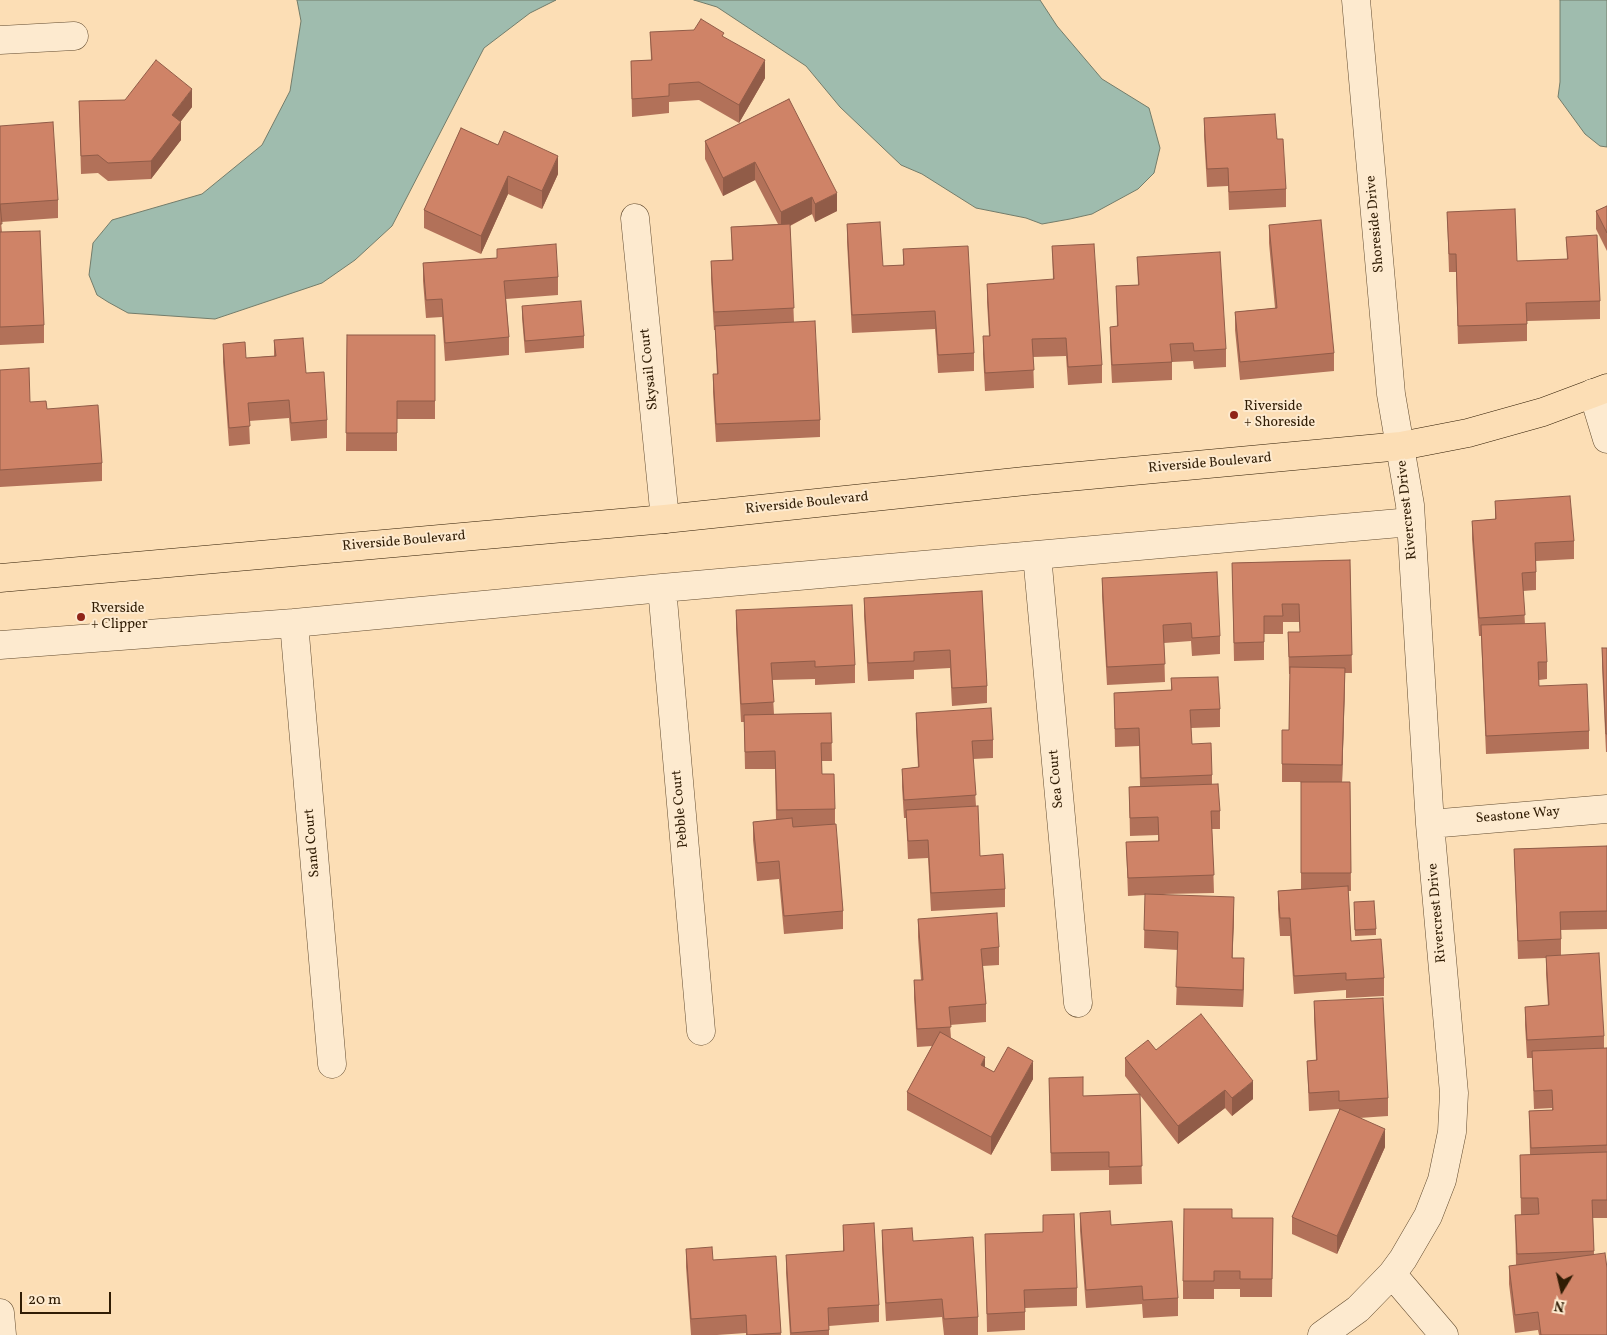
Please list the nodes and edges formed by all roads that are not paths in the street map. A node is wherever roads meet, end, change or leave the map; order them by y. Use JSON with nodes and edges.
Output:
{"nodes":[{"id":1,"x":1356,"y":0,"type":"edge"},
{"id":2,"x":74,"y":36,"type":"dead end"},
{"id":3,"x":0,"y":40,"type":"edge"},
{"id":4,"x":636,"y":218,"type":"dead end"},
{"id":5,"x":1600,"y":391,"type":"edge"},
{"id":6,"x":1607,"y":439,"type":"edge"},
{"id":7,"x":1401,"y":446,"type":"junction"},
{"id":8,"x":665,"y":519,"type":"junction"},
{"id":9,"x":1411,"y":522,"type":"junction"},
{"id":10,"x":1037,"y":555,"type":"junction"},
{"id":11,"x":0,"y":578,"type":"edge"},
{"id":12,"x":662,"y":588,"type":"junction"},
{"id":13,"x":294,"y":623,"type":"junction"},
{"id":14,"x":0,"y":645,"type":"edge"},
{"id":15,"x":1607,"y":809,"type":"edge"},
{"id":16,"x":1430,"y":824,"type":"junction"},
{"id":17,"x":1078,"y":1003,"type":"dead end"},
{"id":18,"x":700,"y":1031,"type":"dead end"},
{"id":19,"x":332,"y":1064,"type":"dead end"},
{"id":20,"x":1392,"y":1274,"type":"junction"},
{"id":21,"x":0,"y":1313,"type":"edge"},
{"id":22,"x":2,"y":1335,"type":"edge"},
{"id":23,"x":1322,"y":1335,"type":"edge"},
{"id":24,"x":1444,"y":1335,"type":"edge"}],
"edges":[{"from":1,"to":7,"type":"street","name":"Shoreside Drive"},
{"from":2,"to":3,"type":"street"},
{"from":4,"to":8,"type":"street","name":"Skysail Court"},
{"from":5,"to":6,"type":"street"},
{"from":5,"to":7,"type":"main road","name":"Riverside Boulevard"},
{"from":7,"to":8,"type":"main road","name":"Riverside Boulevard"},
{"from":7,"to":9,"type":"street","name":"Rivercrest Drive"},
{"from":8,"to":11,"type":"main road","name":"Riverside Boulevard"},
{"from":9,"to":10,"type":"street"},
{"from":9,"to":16,"type":"street","name":"Rivercrest Drive"},
{"from":10,"to":12,"type":"street"},
{"from":10,"to":17,"type":"street","name":"Sea Court"},
{"from":12,"to":13,"type":"street"},
{"from":12,"to":18,"type":"street","name":"Pebble Court"},
{"from":13,"to":14,"type":"street"},
{"from":13,"to":19,"type":"street","name":"Sand Court"},
{"from":15,"to":16,"type":"street","name":"Seastone Way"},
{"from":16,"to":20,"type":"street","name":"Rivercrest Drive"},
{"from":20,"to":23,"type":"street","name":"Rivercrest Drive"},
{"from":20,"to":24,"type":"street"},
{"from":21,"to":22,"type":"street"}]}
